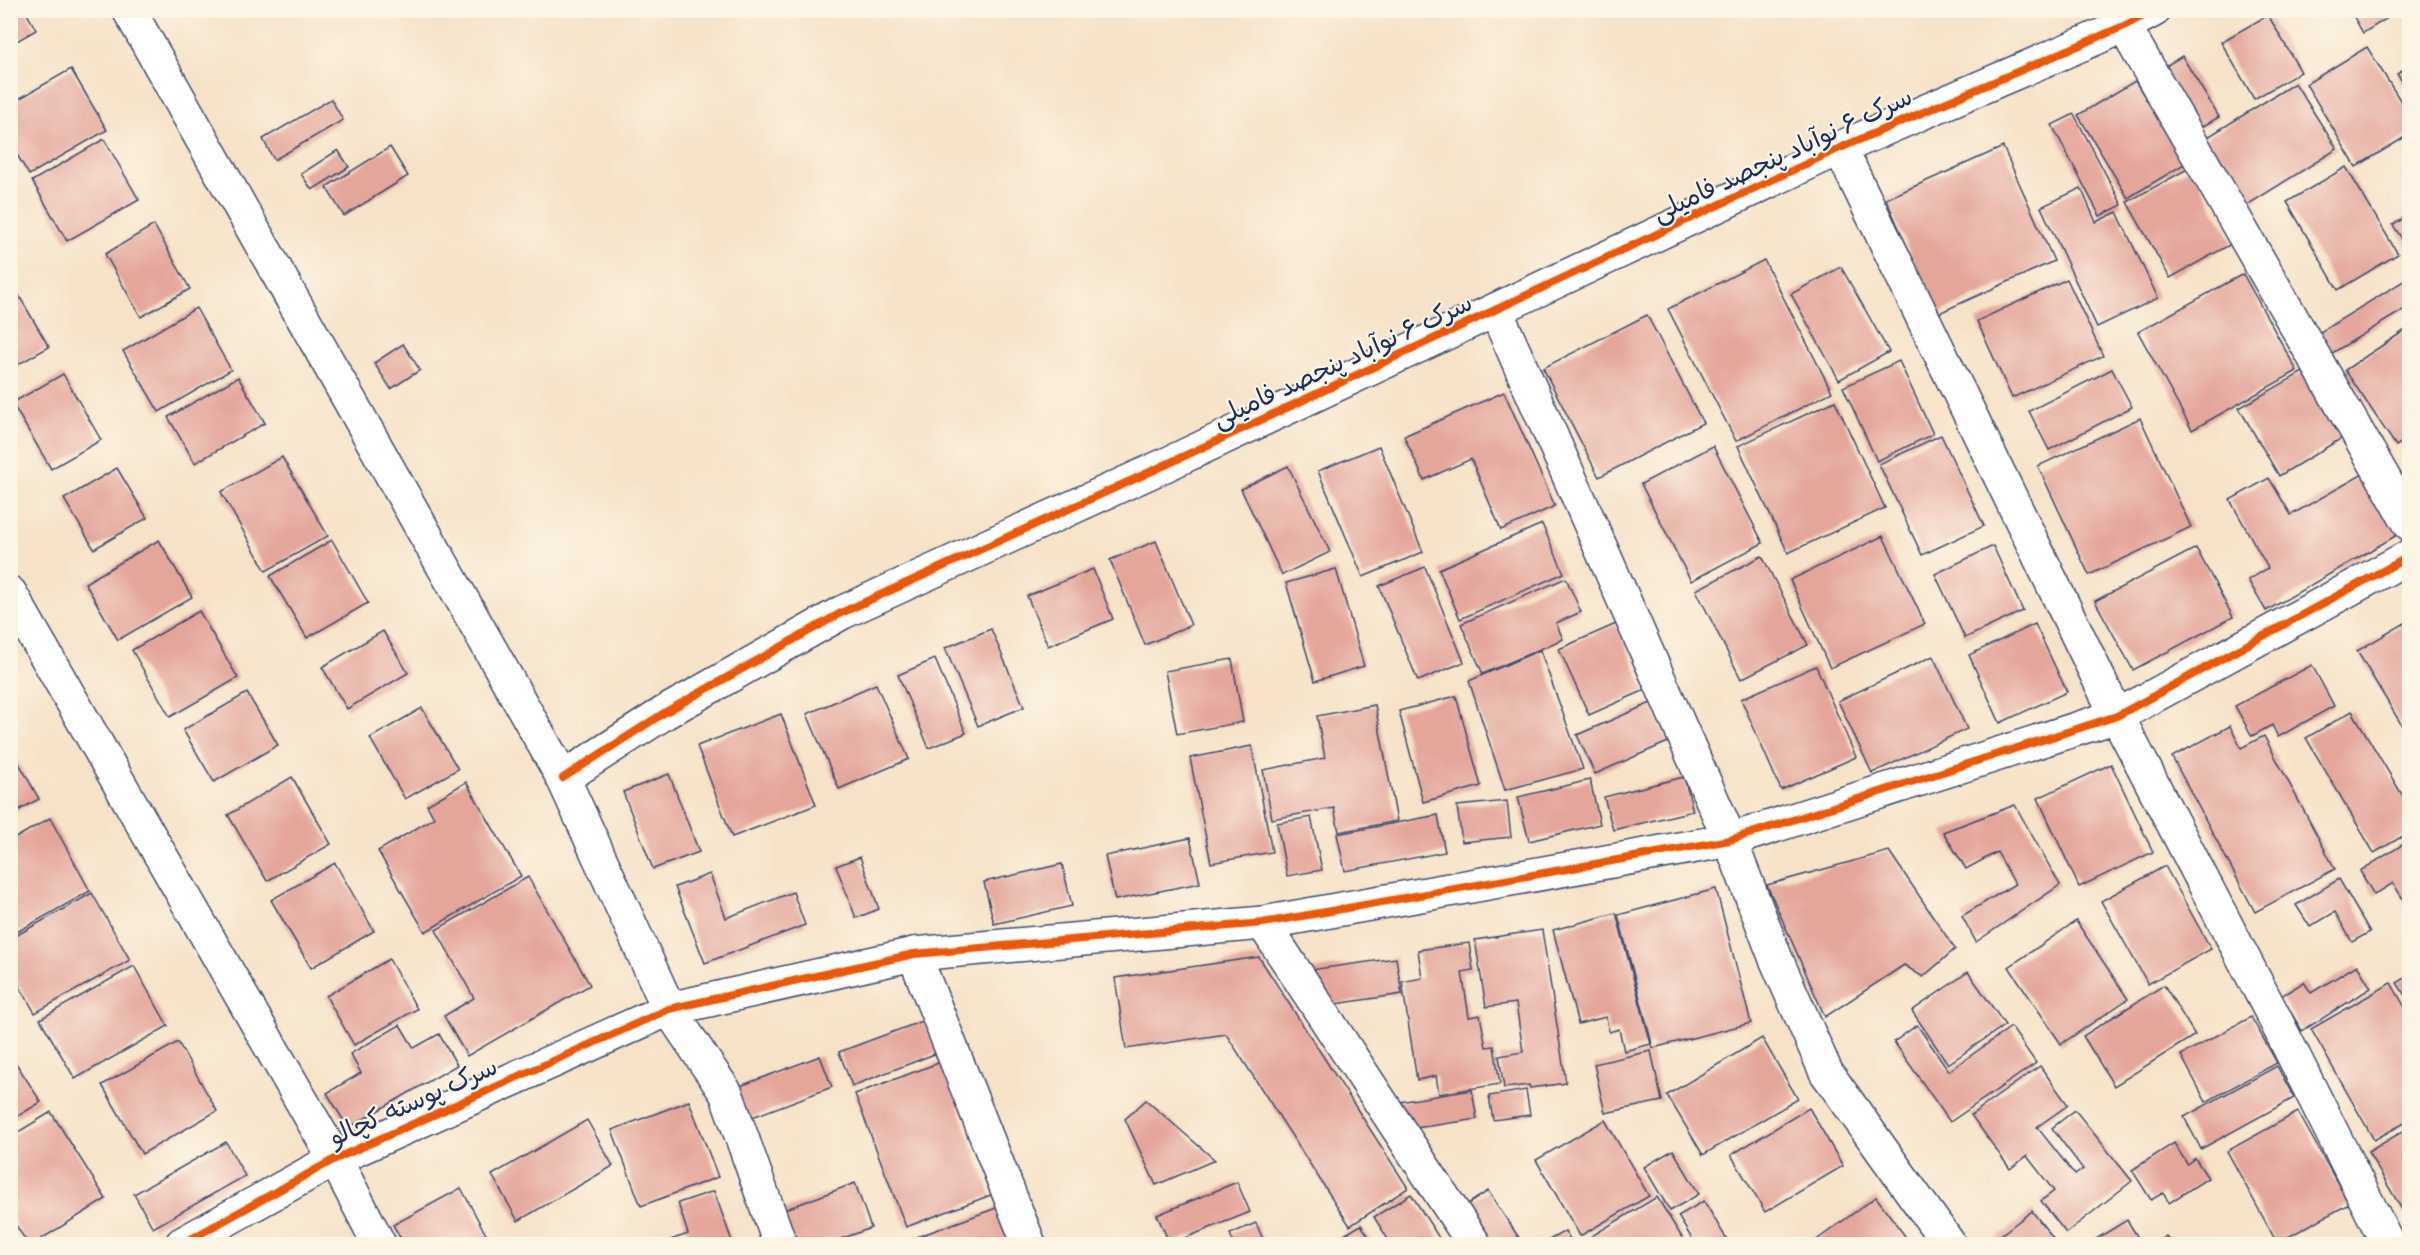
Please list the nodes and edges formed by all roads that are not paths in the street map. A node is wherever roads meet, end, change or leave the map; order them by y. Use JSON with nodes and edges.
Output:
{"nodes":[{"id":1,"x":129,"y":10,"type":"edge"},
{"id":2,"x":2154,"y":10,"type":"edge"},
{"id":3,"x":2124,"y":26,"type":"junction"},
{"id":4,"x":1840,"y":148,"type":"junction"},
{"id":5,"x":1496,"y":311,"type":"junction"},
{"id":6,"x":2409,"y":524,"type":"edge"},
{"id":7,"x":2409,"y":556,"type":"edge"},
{"id":8,"x":10,"y":593,"type":"edge"},
{"id":9,"x":2117,"y":717,"type":"junction"},
{"id":10,"x":563,"y":778,"type":"junction"},
{"id":11,"x":1730,"y":840,"type":"junction"},
{"id":12,"x":1263,"y":922,"type":"junction"},
{"id":13,"x":914,"y":954,"type":"junction"},
{"id":14,"x":669,"y":1009,"type":"junction"},
{"id":15,"x":335,"y":1159,"type":"junction"},
{"id":16,"x":182,"y":1245,"type":"edge"},
{"id":17,"x":379,"y":1245,"type":"edge"},
{"id":18,"x":780,"y":1245,"type":"edge"},
{"id":19,"x":1029,"y":1245,"type":"edge"},
{"id":20,"x":1474,"y":1245,"type":"edge"},
{"id":21,"x":1949,"y":1245,"type":"edge"},
{"id":22,"x":2388,"y":1245,"type":"edge"}],
"edges":[{"from":1,"to":10,"type":"street"},
{"from":2,"to":3,"type":"street","name":"سرک ۶ نوآباد پنجصد فامیلی"},
{"from":3,"to":4,"type":"street","name":"سرک ۶ نوآباد پنجصد فامیلی"},
{"from":3,"to":6,"type":"street"},
{"from":4,"to":5,"type":"street","name":"سرک ۶ نوآباد پنجصد فامیلی"},
{"from":4,"to":9,"type":"street"},
{"from":5,"to":10,"type":"street","name":"سرک ۶ نوآباد پنجصد فامیلی"},
{"from":5,"to":11,"type":"street"},
{"from":7,"to":9,"type":"street","name":"سرک پوسته کچالو"},
{"from":8,"to":15,"type":"street"},
{"from":9,"to":11,"type":"street","name":"سرک پوسته کچالو"},
{"from":9,"to":22,"type":"street"},
{"from":10,"to":14,"type":"street"},
{"from":11,"to":12,"type":"street","name":"سرک پوسته کچالو"},
{"from":11,"to":21,"type":"street"},
{"from":12,"to":13,"type":"street","name":"سرک پوسته کچالو"},
{"from":12,"to":20,"type":"street"},
{"from":13,"to":14,"type":"street","name":"سرک پوسته کچالو"},
{"from":13,"to":19,"type":"street"},
{"from":14,"to":15,"type":"street","name":"سرک پوسته کچالو"},
{"from":14,"to":18,"type":"street"},
{"from":15,"to":16,"type":"street","name":"سرک پوسته کچالو"},
{"from":15,"to":17,"type":"street"}]}
